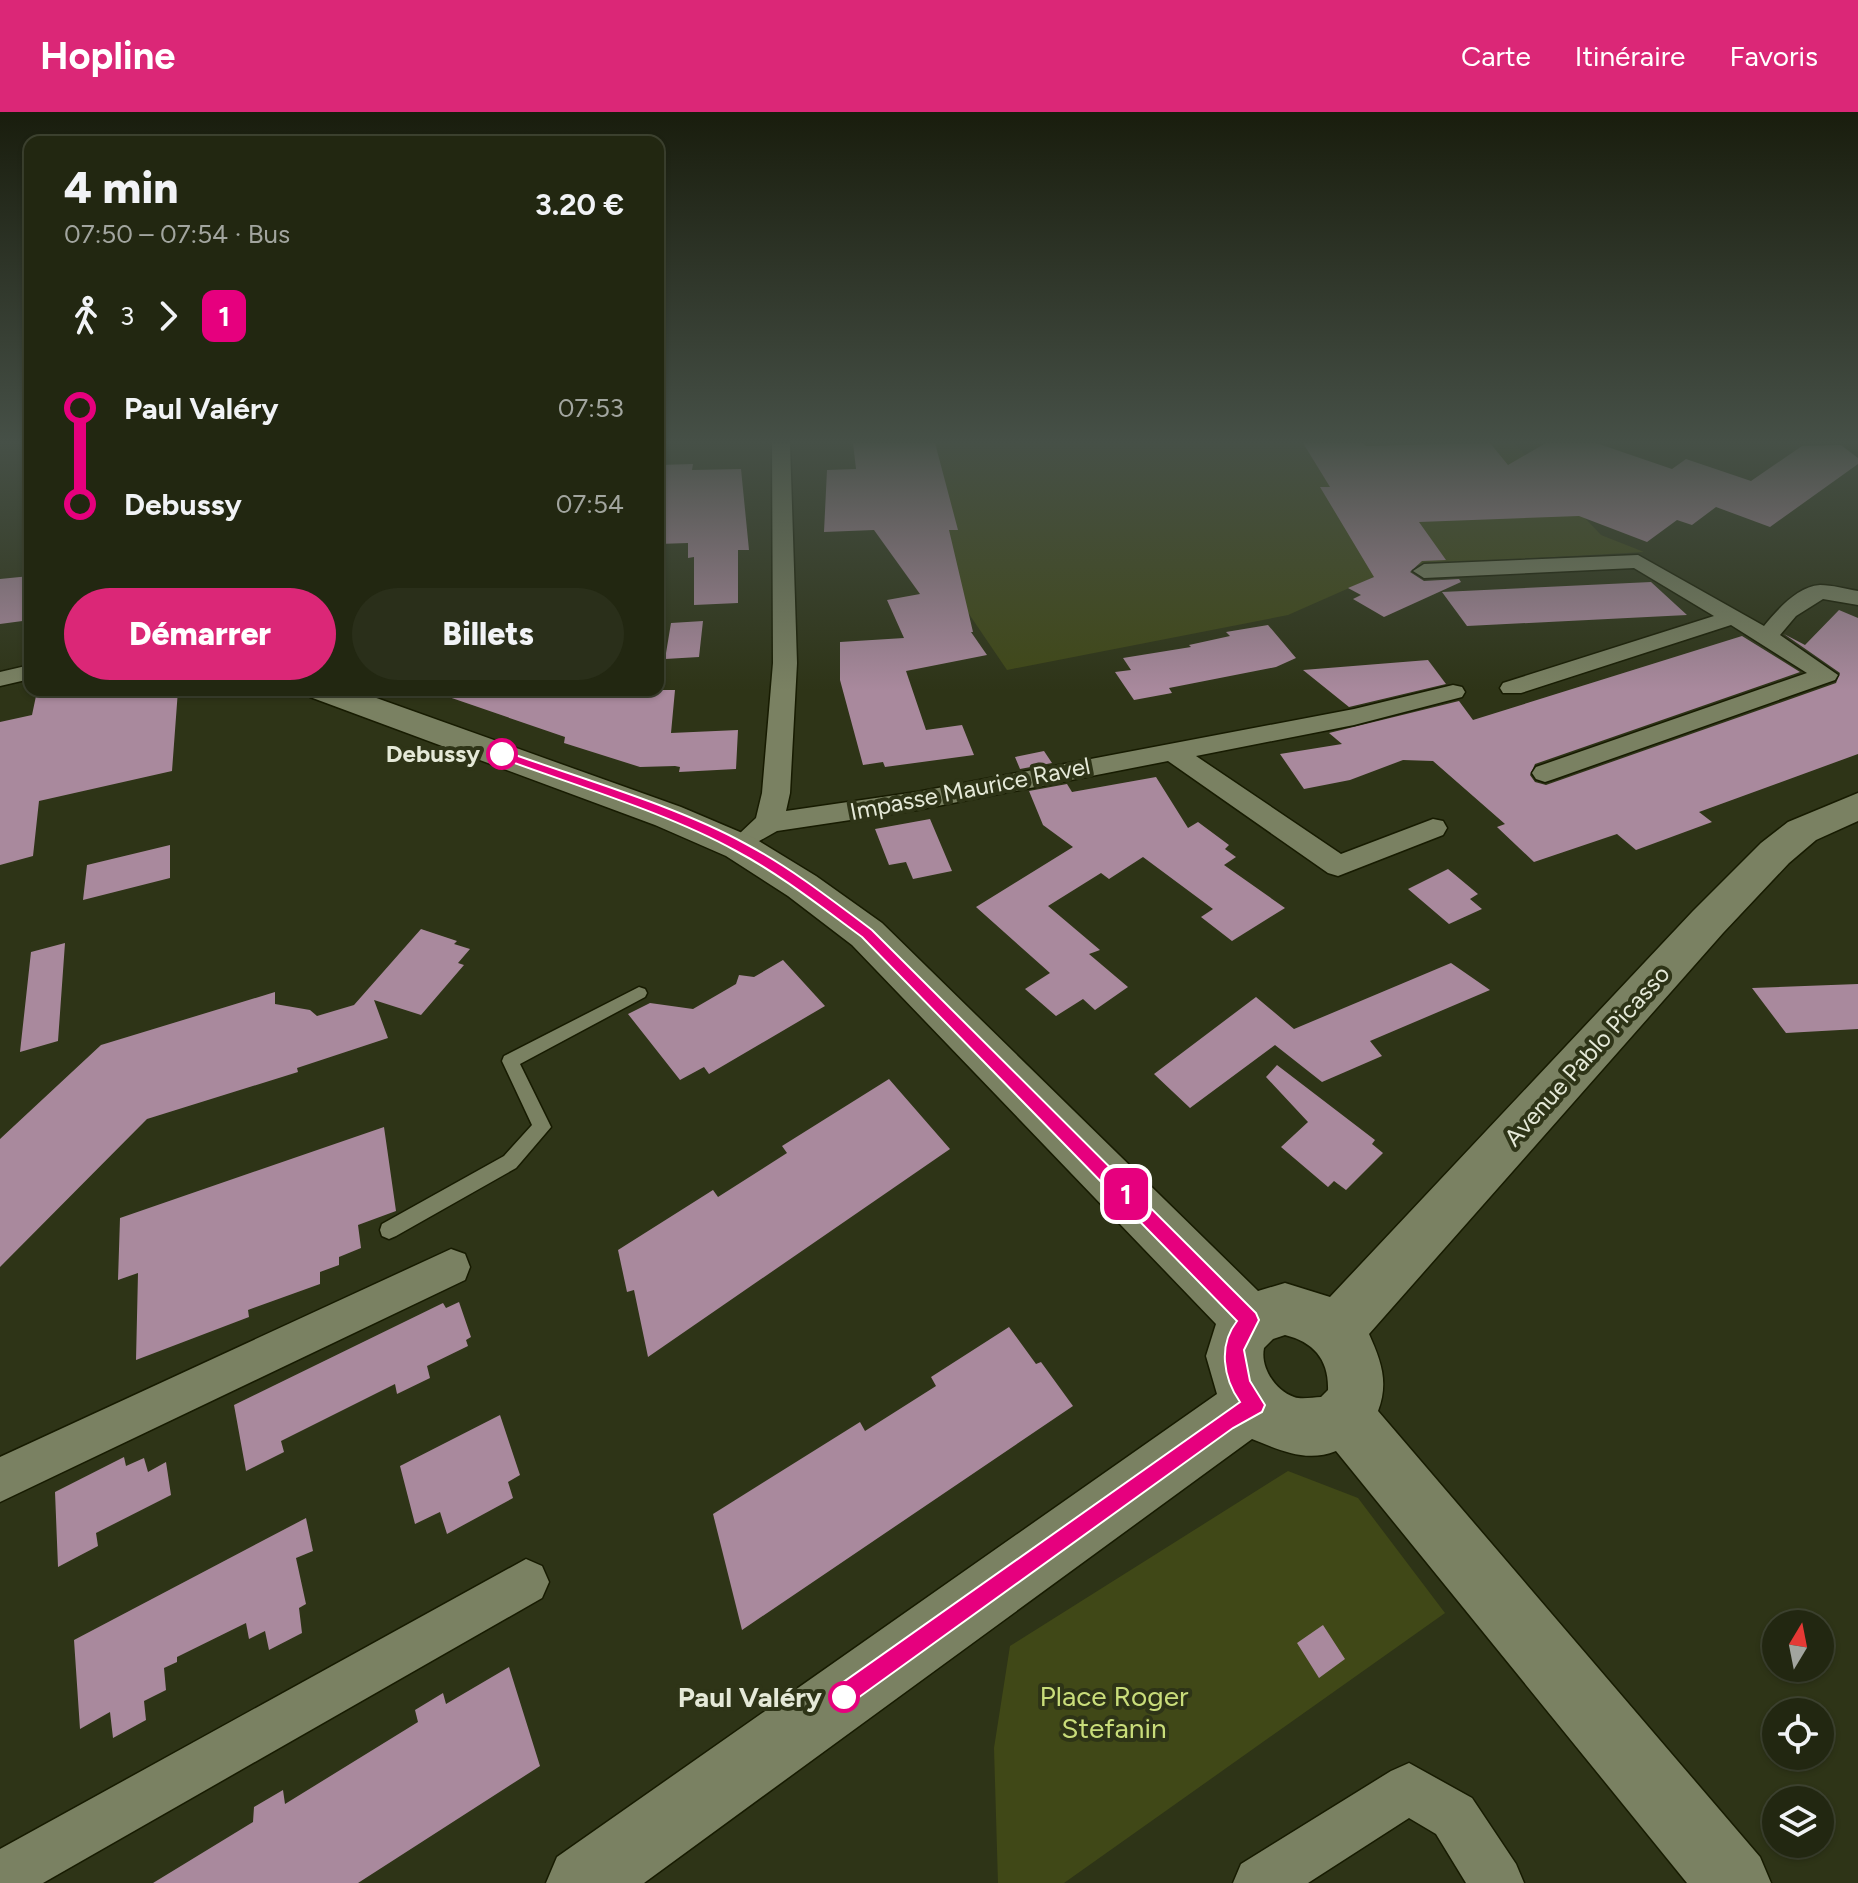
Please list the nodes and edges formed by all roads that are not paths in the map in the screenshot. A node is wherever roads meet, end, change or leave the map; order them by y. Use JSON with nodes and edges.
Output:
{"nodes":[{"id":1,"x":783,"y":526,"type":"edge"},
{"id":2,"x":1424,"y":571,"type":"dead end"},
{"id":3,"x":1858,"y":598,"type":"edge"},
{"id":4,"x":1733,"y":617,"type":"junction"},
{"id":5,"x":1767,"y":637,"type":"junction"},
{"id":6,"x":24,"y":673,"type":"edge"},
{"id":7,"x":0,"y":679,"type":"edge"},
{"id":8,"x":1512,"y":688,"type":"dead end"},
{"id":9,"x":1453,"y":692,"type":"dead end"},
{"id":10,"x":349,"y":696,"type":"edge"},
{"id":11,"x":1171,"y":751,"type":"junction"},
{"id":12,"x":1545,"y":773,"type":"dead end"},
{"id":13,"x":1858,"y":806,"type":"edge"},
{"id":14,"x":1433,"y":828,"type":"dead end"},
{"id":15,"x":754,"y":835,"type":"junction"},
{"id":16,"x":639,"y":993,"type":"dead end"},
{"id":17,"x":389,"y":1230,"type":"dead end"},
{"id":18,"x":451,"y":1267,"type":"dead end"},
{"id":19,"x":1249,"y":1320,"type":"junction"},
{"id":20,"x":1335,"y":1332,"type":"junction"},
{"id":21,"x":1255,"y":1405,"type":"junction"},
{"id":22,"x":1345,"y":1416,"type":"junction"},
{"id":23,"x":0,"y":1480,"type":"edge"},
{"id":24,"x":526,"y":1582,"type":"dead end"},
{"id":25,"x":0,"y":1878,"type":"edge"},
{"id":26,"x":583,"y":1883,"type":"edge"},
{"id":27,"x":1260,"y":1883,"type":"edge"},
{"id":28,"x":1497,"y":1883,"type":"edge"},
{"id":29,"x":1734,"y":1883,"type":"edge"}],
"edges":[{"from":1,"to":15,"type":"street"},
{"from":2,"to":4,"type":"street"},
{"from":3,"to":5,"type":"street"},
{"from":4,"to":5,"type":"street"},
{"from":4,"to":8,"type":"street"},
{"from":5,"to":12,"type":"street"},
{"from":6,"to":7,"type":"street"},
{"from":9,"to":11,"type":"street","name":"Impasse Maurice Ravel"},
{"from":10,"to":15,"type":"main road"},
{"from":11,"to":14,"type":"street"},
{"from":11,"to":15,"type":"street","name":"Impasse Maurice Ravel"},
{"from":13,"to":20,"type":"main road","name":"Avenue Pablo Picasso"},
{"from":15,"to":19,"type":"main road"},
{"from":16,"to":17,"type":"lane"},
{"from":18,"to":23,"type":"street"},
{"from":19,"to":20,"type":"main road"},
{"from":19,"to":21,"type":"main road"},
{"from":20,"to":22,"type":"main road"},
{"from":21,"to":22,"type":"main road"},
{"from":21,"to":26,"type":"main road"},
{"from":22,"to":29,"type":"main road"},
{"from":24,"to":25,"type":"street"},
{"from":27,"to":28,"type":"street"}]}
